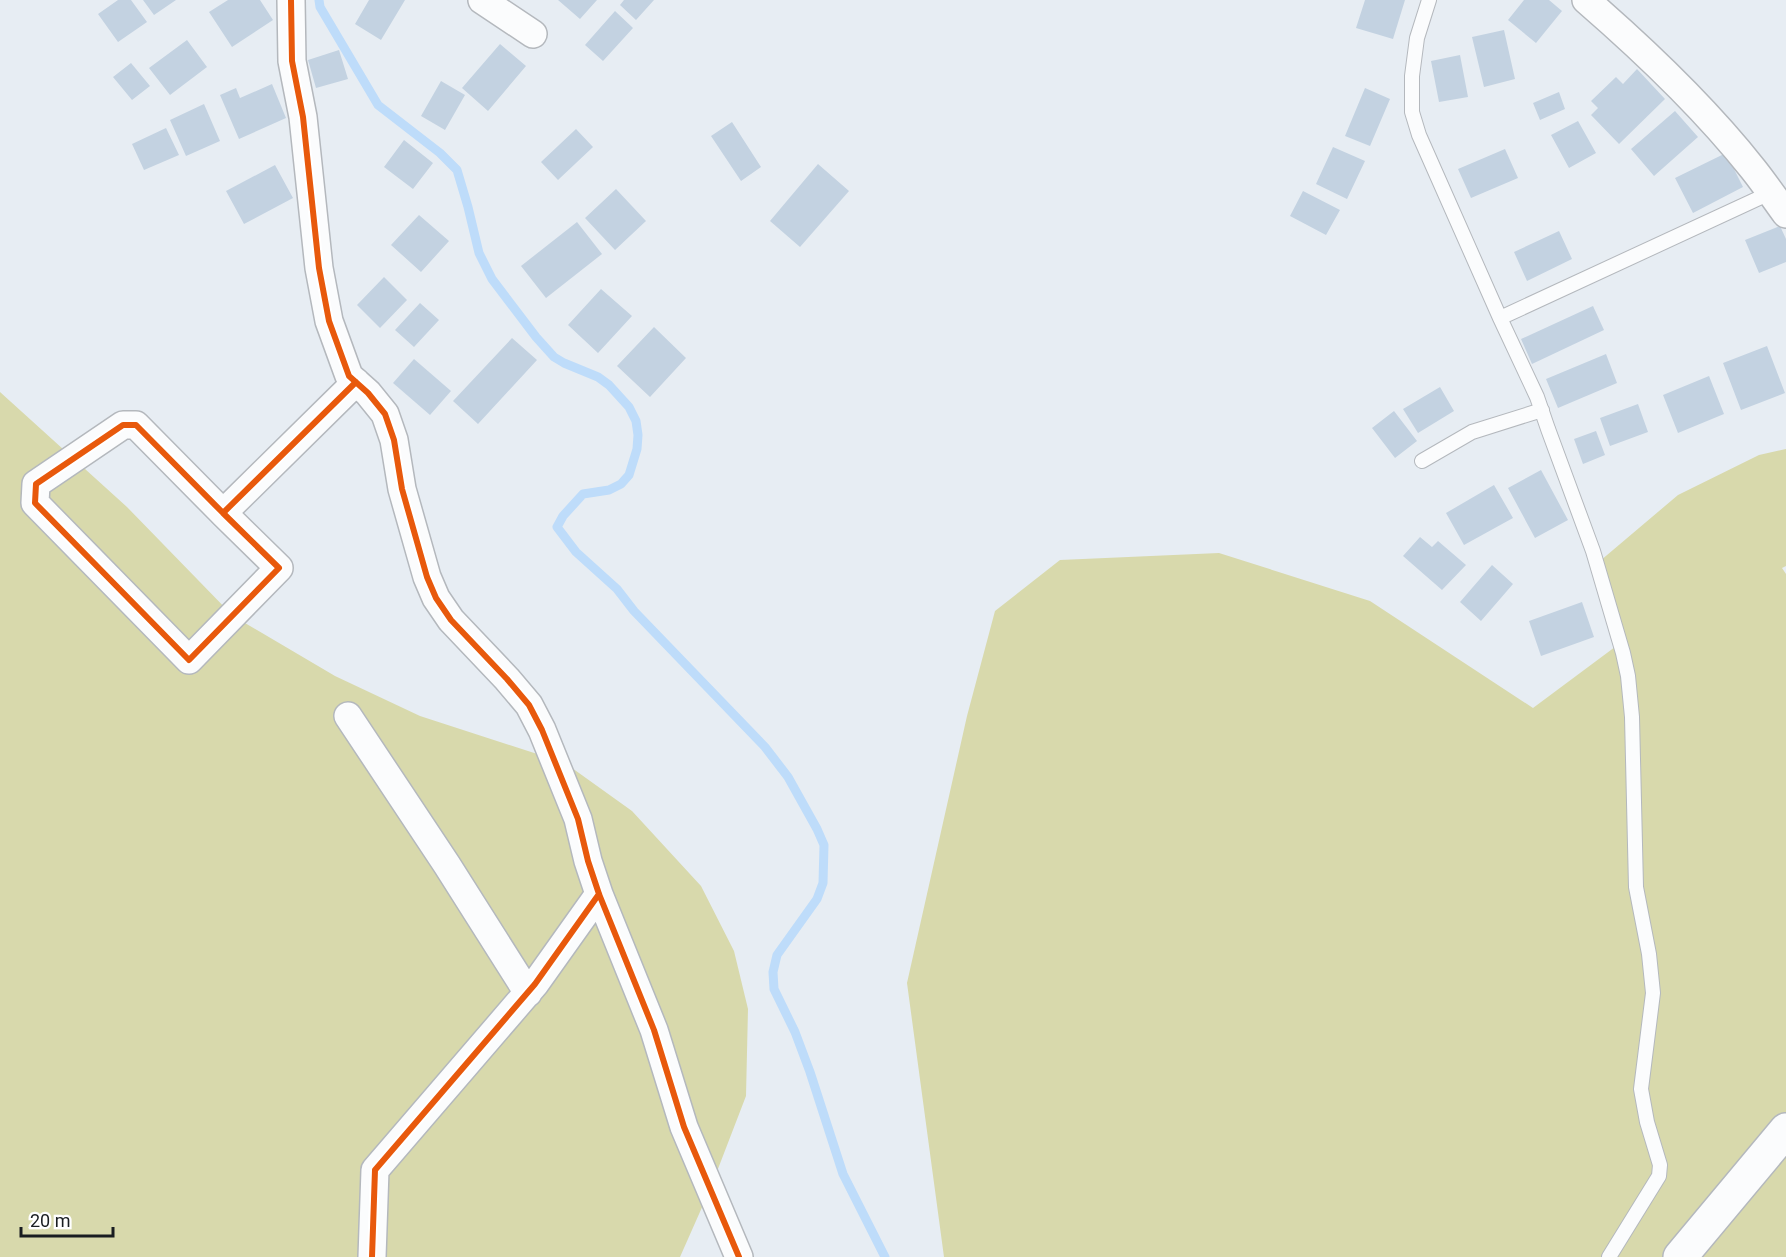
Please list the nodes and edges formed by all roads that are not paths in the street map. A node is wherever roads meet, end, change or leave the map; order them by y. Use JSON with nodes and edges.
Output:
{"nodes":[{"id":1,"x":291,"y":0,"type":"edge"},
{"id":2,"x":482,"y":0,"type":"edge"},
{"id":3,"x":1429,"y":0,"type":"edge"},
{"id":4,"x":1586,"y":0,"type":"edge"},
{"id":5,"x":533,"y":34,"type":"dead end"},
{"id":6,"x":1778,"y":203,"type":"edge"},
{"id":7,"x":1500,"y":318,"type":"junction"},
{"id":8,"x":356,"y":382,"type":"junction"},
{"id":9,"x":1542,"y":410,"type":"junction"},
{"id":10,"x":1422,"y":461,"type":"dead end"},
{"id":11,"x":223,"y":513,"type":"junction"},
{"id":12,"x":348,"y":716,"type":"dead end"},
{"id":13,"x":599,"y":894,"type":"junction"},
{"id":14,"x":528,"y":993,"type":"junction"},
{"id":15,"x":1786,"y":1130,"type":"edge"},
{"id":16,"x":372,"y":1257,"type":"edge"},
{"id":17,"x":739,"y":1257,"type":"edge"},
{"id":18,"x":1609,"y":1257,"type":"edge"},
{"id":19,"x":1680,"y":1257,"type":"edge"}],
"edges":[{"from":1,"to":8,"type":"street"},
{"from":2,"to":5,"type":"street"},
{"from":3,"to":7,"type":"lane"},
{"from":4,"to":6,"type":"street"},
{"from":6,"to":7,"type":"lane"},
{"from":7,"to":9,"type":"lane"},
{"from":8,"to":11,"type":"street"},
{"from":8,"to":13,"type":"street"},
{"from":9,"to":10,"type":"lane"},
{"from":9,"to":18,"type":"lane"},
{"from":11,"to":11,"type":"street"},
{"from":12,"to":14,"type":"street"},
{"from":13,"to":14,"type":"street"},
{"from":13,"to":17,"type":"street"},
{"from":14,"to":16,"type":"street"},
{"from":15,"to":19,"type":"street"}]}
